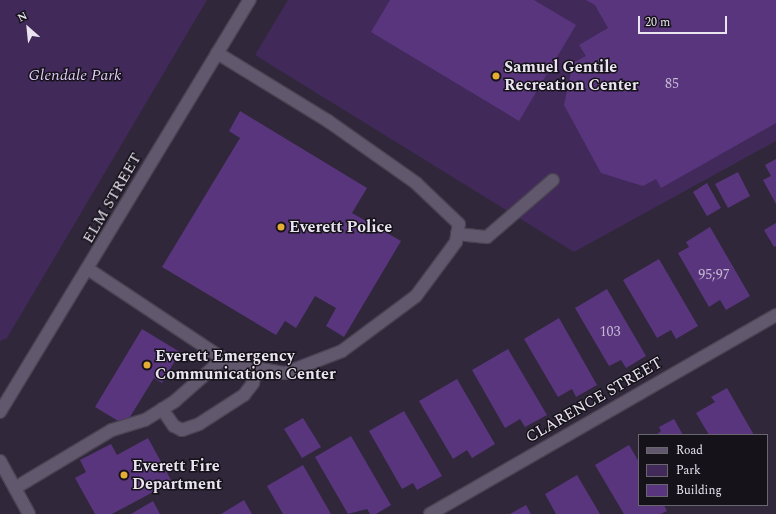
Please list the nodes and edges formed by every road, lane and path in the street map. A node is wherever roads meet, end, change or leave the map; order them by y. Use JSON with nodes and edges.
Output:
{"nodes":[{"id":1,"x":250,"y":0,"type":"edge"},
{"id":2,"x":217,"y":53,"type":"junction"},
{"id":3,"x":553,"y":180,"type":"dead end"},
{"id":4,"x":457,"y":234,"type":"junction"},
{"id":5,"x":88,"y":269,"type":"junction"},
{"id":6,"x":776,"y":315,"type":"edge"},
{"id":7,"x":223,"y":359,"type":"junction"},
{"id":8,"x":256,"y":368,"type":"junction"},
{"id":9,"x":162,"y":409,"type":"junction"},
{"id":10,"x":0,"y":412,"type":"edge"},
{"id":11,"x":0,"y":461,"type":"edge"},
{"id":12,"x":15,"y":488,"type":"junction"},
{"id":13,"x":29,"y":514,"type":"edge"},
{"id":14,"x":430,"y":514,"type":"edge"}],
"edges":[{"from":1,"to":2,"type":"main road","name":"ELM STREET"},
{"from":2,"to":4,"type":"main road"},
{"from":2,"to":5,"type":"main road","name":"ELM STREET"},
{"from":3,"to":4,"type":"main road"},
{"from":4,"to":8,"type":"main road"},
{"from":5,"to":7,"type":"main road"},
{"from":5,"to":10,"type":"main road","name":"ELM STREET"},
{"from":6,"to":14,"type":"main road","name":"CLARENCE STREET"},
{"from":7,"to":8,"type":"main road"},
{"from":7,"to":9,"type":"main road"},
{"from":8,"to":9,"type":"main road"},
{"from":9,"to":12,"type":"main road"},
{"from":11,"to":12,"type":"main road"},
{"from":12,"to":13,"type":"main road"}]}
